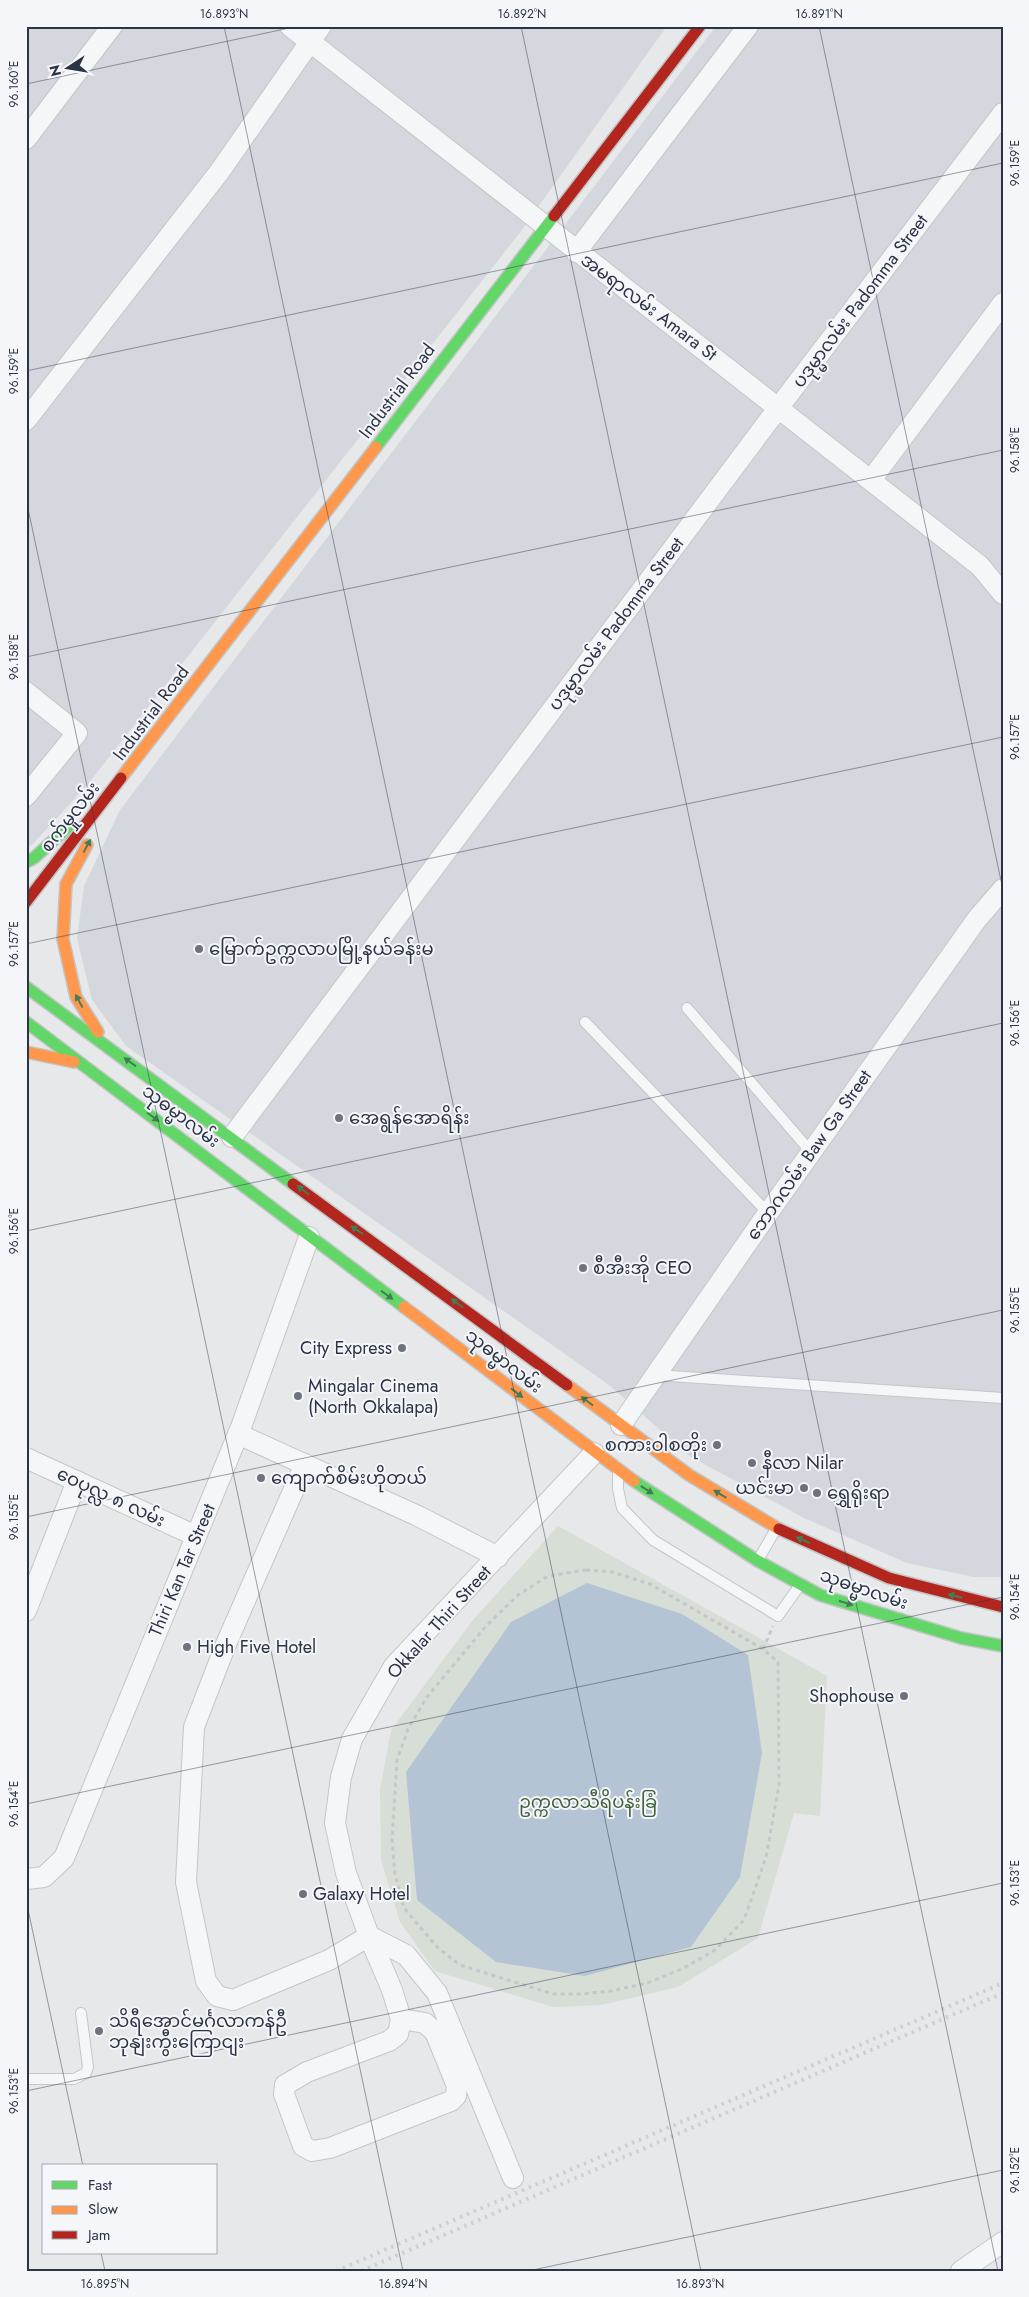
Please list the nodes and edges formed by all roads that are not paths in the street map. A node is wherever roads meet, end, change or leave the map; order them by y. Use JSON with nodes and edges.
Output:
{"nodes":[{"id":1,"x":112,"y":26,"type":"edge"},
{"id":2,"x":290,"y":26,"type":"edge"},
{"id":3,"x":700,"y":26,"type":"edge"},
{"id":4,"x":748,"y":26,"type":"edge"},
{"id":5,"x":316,"y":34,"type":"edge"},
{"id":6,"x":1003,"y":113,"type":"edge"},
{"id":7,"x":26,"y":139,"type":"edge"},
{"id":8,"x":546,"y":226,"type":"junction"},
{"id":9,"x":576,"y":252,"type":"junction"},
{"id":10,"x":1003,"y":303,"type":"edge"},
{"id":11,"x":779,"y":407,"type":"junction"},
{"id":12,"x":26,"y":420,"type":"edge"},
{"id":13,"x":871,"y":480,"type":"junction"},
{"id":14,"x":1003,"y":594,"type":"edge"},
{"id":15,"x":26,"y":692,"type":"edge"},
{"id":16,"x":123,"y":778,"type":"junction"},
{"id":17,"x":26,"y":796,"type":"edge"},
{"id":18,"x":26,"y":862,"type":"edge"},
{"id":19,"x":1003,"y":889,"type":"edge"},
{"id":20,"x":26,"y":902,"type":"edge"},
{"id":21,"x":26,"y":987,"type":"edge"},
{"id":22,"x":687,"y":1008,"type":"dead end"},
{"id":23,"x":26,"y":1022,"type":"edge"},
{"id":24,"x":585,"y":1022,"type":"dead end"},
{"id":25,"x":104,"y":1042,"type":"junction"},
{"id":26,"x":26,"y":1052,"type":"edge"},
{"id":27,"x":86,"y":1066,"type":"junction"},
{"id":28,"x":232,"y":1137,"type":"junction"},
{"id":29,"x":812,"y":1152,"type":"junction"},
{"id":30,"x":768,"y":1213,"type":"junction"},
{"id":31,"x":314,"y":1240,"type":"junction"},
{"id":32,"x":654,"y":1374,"type":"junction"},
{"id":33,"x":1003,"y":1398,"type":"edge"},
{"id":34,"x":621,"y":1425,"type":"junction"},
{"id":35,"x":238,"y":1434,"type":"junction"},
{"id":36,"x":594,"y":1454,"type":"junction"},
{"id":37,"x":26,"y":1458,"type":"edge"},
{"id":38,"x":305,"y":1464,"type":"junction"},
{"id":39,"x":618,"y":1471,"type":"junction"},
{"id":40,"x":77,"y":1481,"type":"junction"},
{"id":41,"x":777,"y":1528,"type":"junction"},
{"id":42,"x":196,"y":1536,"type":"junction"},
{"id":43,"x":498,"y":1557,"type":"junction"},
{"id":44,"x":758,"y":1561,"type":"junction"},
{"id":45,"x":801,"y":1584,"type":"junction"},
{"id":46,"x":1003,"y":1606,"type":"edge"},
{"id":47,"x":26,"y":1611,"type":"edge"},
{"id":48,"x":1003,"y":1646,"type":"edge"},
{"id":49,"x":26,"y":1879,"type":"edge"},
{"id":50,"x":369,"y":1936,"type":"junction"},
{"id":51,"x":81,"y":2013,"type":"dead end"},
{"id":52,"x":401,"y":2019,"type":"junction"},
{"id":53,"x":26,"y":2079,"type":"edge"},
{"id":54,"x":513,"y":2178,"type":"dead end"},
{"id":55,"x":1003,"y":2242,"type":"edge"},
{"id":56,"x":961,"y":2271,"type":"edge"}],
"edges":[{"from":1,"to":7,"type":"street"},
{"from":2,"to":5,"type":"street","name":"အမရာလမ်း Amara St"},
{"from":3,"to":8,"type":"main road","name":"Industrial Road"},
{"from":4,"to":9,"type":"street"},
{"from":5,"to":8,"type":"street","name":"အမရာလမ်း Amara St"},
{"from":5,"to":12,"type":"street"},
{"from":6,"to":11,"type":"street","name":"ပဒုမ္မာလမ်း Padomma Street"},
{"from":8,"to":9,"type":"street","name":"အမရာလမ်း Amara St"},
{"from":8,"to":16,"type":"main road","name":"Industrial Road"},
{"from":9,"to":11,"type":"street","name":"အမရာလမ်း Amara St"},
{"from":10,"to":13,"type":"street"},
{"from":11,"to":13,"type":"street","name":"အမရာလမ်း Amara St"},
{"from":11,"to":28,"type":"street","name":"ပဒုမ္မာလမ်း Padomma Street"},
{"from":13,"to":14,"type":"street","name":"အမရာလမ်း Amara St"},
{"from":15,"to":17,"type":"street"},
{"from":16,"to":18,"type":"main road"},
{"from":16,"to":20,"type":"main road","name":"စက်မှုလမ်း"},
{"from":25,"to":16,"type":"main road","one_way":true},
{"from":19,"to":29,"type":"street","name":"ဘောဂလမ်း Baw Ga Street"},
{"from":21,"to":25,"type":"main road","name":"သုဓမ္မာလမ်း"},
{"from":22,"to":29,"type":"lane"},
{"from":23,"to":27,"type":"main road","name":"သုဓမ္မာလမ်း"},
{"from":24,"to":30,"type":"lane"},
{"from":28,"to":25,"type":"main road","name":"သုဓမ္မာလမ်း","one_way":true},
{"from":26,"to":27,"type":"main road"},
{"from":27,"to":31,"type":"main road","name":"သုဓမ္မာလမ်း","one_way":true},
{"from":34,"to":28,"type":"main road","name":"သုဓမ္မာလမ်း","one_way":true},
{"from":29,"to":30,"type":"street","name":"ဘောဂလမ်း Baw Ga Street"},
{"from":30,"to":32,"type":"street","name":"ဘောဂလမ်း Baw Ga Street"},
{"from":31,"to":35,"type":"street","name":"Thiri Kan Tar Street"},
{"from":31,"to":36,"type":"main road","name":"သုဓမ္မာလမ်း","one_way":true},
{"from":32,"to":33,"type":"lane"},
{"from":32,"to":34,"type":"street","name":"ဘောဂလမ်း Baw Ga Street"},
{"from":41,"to":34,"type":"main road","name":"သုဓမ္မာလမ်း","one_way":true},
{"from":35,"to":38,"type":"street"},
{"from":35,"to":42,"type":"street","name":"Thiri Kan Tar Street"},
{"from":36,"to":39,"type":"main road","name":"သုဓမ္မာလမ်း"},
{"from":36,"to":43,"type":"street","name":"Okkalar Thiri Street"},
{"from":37,"to":40,"type":"street","name":"ဝေပုလ္လ ၈ လမ်း"},
{"from":38,"to":43,"type":"street"},
{"from":38,"to":50,"type":"street"},
{"from":39,"to":44,"type":"main road","name":"သုဓမ္မာလမ်း","one_way":true},
{"from":39,"to":45,"type":"lane"},
{"from":40,"to":42,"type":"street","name":"ဝေပုလ္လ ၈ လမ်း"},
{"from":40,"to":47,"type":"street"},
{"from":41,"to":44,"type":"lane"},
{"from":46,"to":41,"type":"main road","name":"သုဓမ္မာလမ်း","one_way":true},
{"from":42,"to":49,"type":"street","name":"Thiri Kan Tar Street"},
{"from":43,"to":50,"type":"street","name":"Okkalar Thiri Street"},
{"from":44,"to":45,"type":"main road","name":"သုဓမ္မာလမ်း"},
{"from":45,"to":48,"type":"main road","name":"သုဓမ္မာလမ်း","one_way":true},
{"from":50,"to":52,"type":"street","name":"Okkalar Thiri Street"},
{"from":50,"to":54,"type":"street"},
{"from":51,"to":53,"type":"lane"},
{"from":52,"to":52,"type":"street"},
{"from":55,"to":56,"type":"street"}]}
